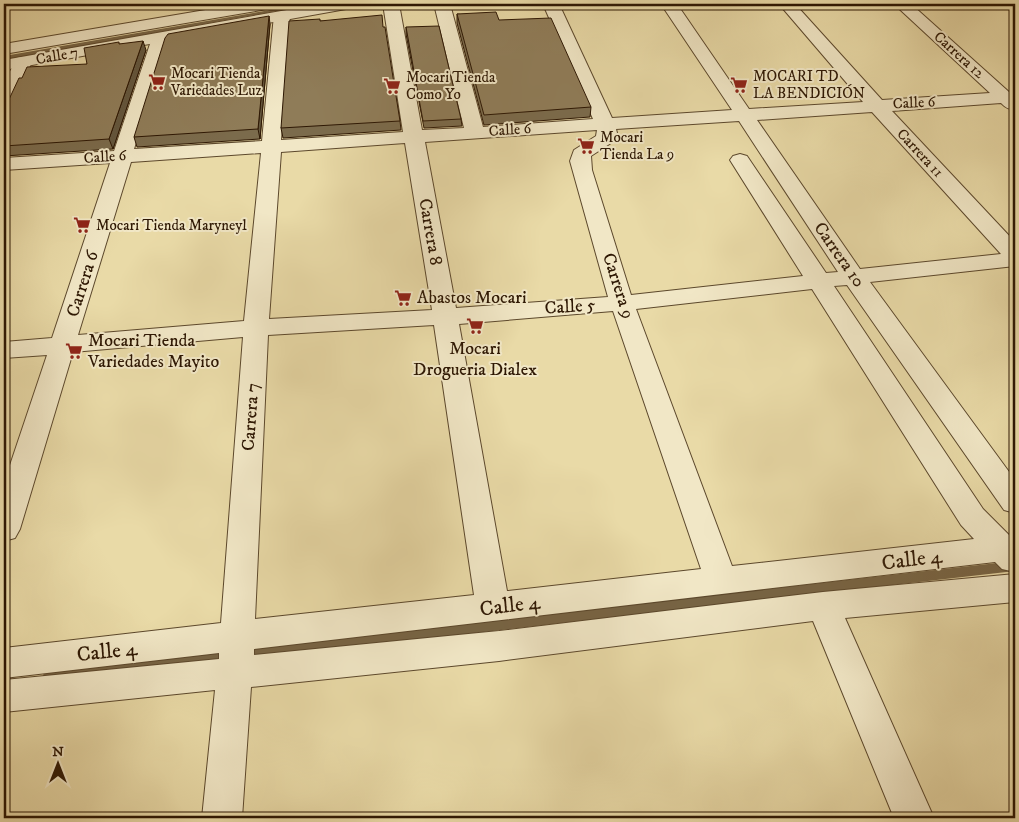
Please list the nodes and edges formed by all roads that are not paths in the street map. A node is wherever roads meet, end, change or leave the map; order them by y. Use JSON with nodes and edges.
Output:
{"nodes":[{"id":1,"x":346,"y":4,"type":"edge"},
{"id":2,"x":391,"y":4,"type":"edge"},
{"id":3,"x":442,"y":4,"type":"edge"},
{"id":4,"x":551,"y":4,"type":"edge"},
{"id":5,"x":668,"y":4,"type":"edge"},
{"id":6,"x":787,"y":4,"type":"edge"},
{"id":7,"x":902,"y":4,"type":"edge"},
{"id":8,"x":1011,"y":4,"type":"edge"},
{"id":9,"x":1015,"y":7,"type":"edge"},
{"id":10,"x":274,"y":10,"type":"edge"},
{"id":11,"x":160,"y":38,"type":"junction"},
{"id":12,"x":4,"y":49,"type":"edge"},
{"id":13,"x":23,"y":62,"type":"junction"},
{"id":14,"x":4,"y":65,"type":"edge"},
{"id":15,"x":4,"y":100,"type":"edge"},
{"id":16,"x":1012,"y":100,"type":"edge"},
{"id":17,"x":876,"y":105,"type":"junction"},
{"id":18,"x":743,"y":115,"type":"junction"},
{"id":19,"x":605,"y":124,"type":"junction"},
{"id":20,"x":475,"y":133,"type":"junction"},
{"id":21,"x":413,"y":137,"type":"junction"},
{"id":22,"x":272,"y":146,"type":"junction"},
{"id":23,"x":124,"y":156,"type":"junction"},
{"id":24,"x":740,"y":160,"type":"dead end"},
{"id":25,"x":4,"y":164,"type":"edge"},
{"id":26,"x":1015,"y":257,"type":"edge"},
{"id":27,"x":853,"y":276,"type":"junction"},
{"id":28,"x":818,"y":280,"type":"junction"},
{"id":29,"x":622,"y":303,"type":"junction"},
{"id":30,"x":445,"y":317,"type":"junction"},
{"id":31,"x":256,"y":328,"type":"junction"},
{"id":32,"x":63,"y":345,"type":"junction"},
{"id":33,"x":4,"y":350,"type":"edge"},
{"id":34,"x":1015,"y":502,"type":"edge"},
{"id":35,"x":4,"y":529,"type":"edge"},
{"id":36,"x":1013,"y":561,"type":"edge"},
{"id":37,"x":722,"y":582,"type":"junction"},
{"id":38,"x":823,"y":606,"type":"junction"},
{"id":39,"x":493,"y":608,"type":"junction"},
{"id":40,"x":236,"y":656,"type":"junction"},
{"id":41,"x":4,"y":663,"type":"edge"},
{"id":42,"x":4,"y":696,"type":"edge"},
{"id":43,"x":222,"y":818,"type":"edge"},
{"id":44,"x":914,"y":818,"type":"edge"}],
"edges":[{"from":1,"to":10,"type":"street","name":"Calle 7"},
{"from":2,"to":21,"type":"street","name":"Carrera 8"},
{"from":3,"to":20,"type":"street"},
{"from":4,"to":19,"type":"street"},
{"from":5,"to":18,"type":"street","name":"Carrera 10"},
{"from":6,"to":17,"type":"street","name":"Carrera 11"},
{"from":7,"to":16,"type":"street","name":"Carrera 12"},
{"from":8,"to":9,"type":"street"},
{"from":10,"to":11,"type":"street","name":"Calle 7"},
{"from":10,"to":12,"type":"street"},
{"from":10,"to":22,"type":"street","name":"Carrera 7"},
{"from":11,"to":13,"type":"street","name":"Calle 7"},
{"from":11,"to":23,"type":"street","name":"Carrera 6"},
{"from":13,"to":14,"type":"street","name":"Calle 7"},
{"from":13,"to":15,"type":"street"},
{"from":16,"to":17,"type":"street","name":"Calle 6"},
{"from":17,"to":18,"type":"street","name":"Calle 6"},
{"from":17,"to":26,"type":"street","name":"Carrera 11"},
{"from":18,"to":19,"type":"street","name":"Calle 6"},
{"from":18,"to":27,"type":"street","name":"Carrera 10"},
{"from":19,"to":20,"type":"street","name":"Calle 6"},
{"from":19,"to":29,"type":"street","name":"Carrera 9"},
{"from":20,"to":21,"type":"street","name":"Calle 6"},
{"from":21,"to":22,"type":"street","name":"Calle 6"},
{"from":21,"to":30,"type":"street","name":"Carrera 8"},
{"from":22,"to":23,"type":"street","name":"Calle 6"},
{"from":22,"to":31,"type":"street","name":"Carrera 7"},
{"from":23,"to":25,"type":"street","name":"Calle 6"},
{"from":23,"to":32,"type":"street","name":"Carrera 6"},
{"from":24,"to":28,"type":"street","name":"Carrera 10"},
{"from":26,"to":27,"type":"street","name":"Calle 5"},
{"from":27,"to":28,"type":"street","name":"Calle 5"},
{"from":27,"to":34,"type":"street","name":"Carrera 10"},
{"from":28,"to":29,"type":"street","name":"Calle 5"},
{"from":28,"to":36,"type":"street","name":"Carrera 10"},
{"from":29,"to":30,"type":"street","name":"Calle 5"},
{"from":29,"to":37,"type":"street","name":"Carrera 9"},
{"from":30,"to":31,"type":"street","name":"Calle 5"},
{"from":30,"to":39,"type":"street","name":"Carrera 8"},
{"from":31,"to":32,"type":"street","name":"Calle 5"},
{"from":31,"to":40,"type":"street","name":"Carrera 7"},
{"from":32,"to":33,"type":"street","name":"Calle 5"},
{"from":32,"to":35,"type":"street","name":"Carrera 6"},
{"from":36,"to":37,"type":"street","name":"Calle 4"},
{"from":36,"to":38,"type":"street","name":"Calle 4"},
{"from":37,"to":39,"type":"street","name":"Calle 4"},
{"from":38,"to":40,"type":"street","name":"Calle 4"},
{"from":38,"to":44,"type":"street"},
{"from":39,"to":40,"type":"street","name":"Calle 4"},
{"from":40,"to":41,"type":"street","name":"Calle 4"},
{"from":40,"to":42,"type":"street","name":"Calle 4"},
{"from":40,"to":43,"type":"street","name":"Carrera 7"}]}
